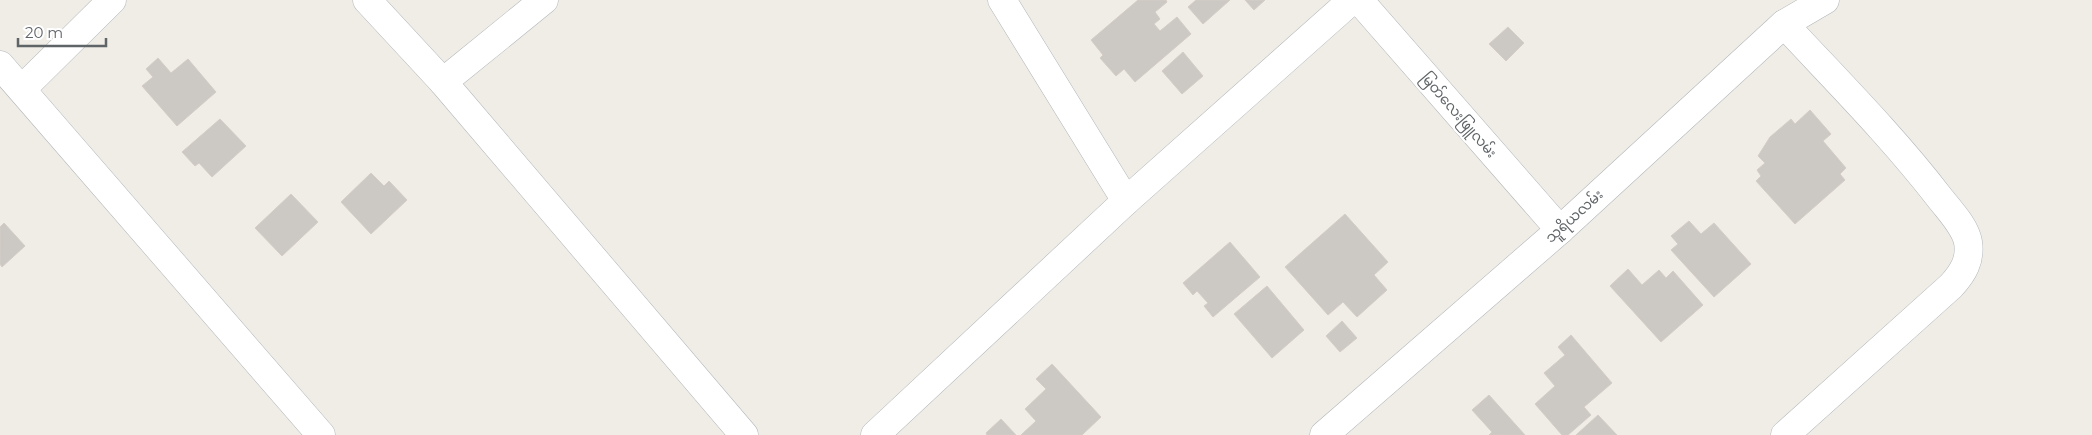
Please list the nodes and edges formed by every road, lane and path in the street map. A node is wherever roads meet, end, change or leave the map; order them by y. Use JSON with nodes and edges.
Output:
{"nodes":[{"id":1,"x":112,"y":0,"type":"edge"},
{"id":2,"x":367,"y":0,"type":"edge"},
{"id":3,"x":544,"y":0,"type":"edge"},
{"id":4,"x":1002,"y":0,"type":"edge"},
{"id":5,"x":1352,"y":0,"type":"edge"},
{"id":6,"x":1359,"y":0,"type":"edge"},
{"id":7,"x":1825,"y":0,"type":"edge"},
{"id":8,"x":1784,"y":24,"type":"junction"},
{"id":9,"x":0,"y":65,"type":"edge"},
{"id":10,"x":443,"y":82,"type":"junction"},
{"id":11,"x":22,"y":89,"type":"junction"},
{"id":12,"x":1126,"y":201,"type":"junction"},
{"id":13,"x":1560,"y":230,"type":"junction"},
{"id":14,"x":321,"y":435,"type":"edge"},
{"id":15,"x":744,"y":435,"type":"edge"},
{"id":16,"x":875,"y":435,"type":"edge"},
{"id":17,"x":1324,"y":435,"type":"edge"},
{"id":18,"x":1785,"y":435,"type":"edge"}],
"edges":[{"from":1,"to":11,"type":"street"},
{"from":2,"to":10,"type":"street"},
{"from":3,"to":10,"type":"street"},
{"from":4,"to":12,"type":"street"},
{"from":5,"to":12,"type":"street"},
{"from":6,"to":13,"type":"street","name":"မြတ်လေးဖြူလမ်း"},
{"from":7,"to":8,"type":"street","name":"သူရိယလမ်း"},
{"from":8,"to":13,"type":"street","name":"သူရိယလမ်း"},
{"from":8,"to":18,"type":"street"},
{"from":9,"to":11,"type":"street"},
{"from":10,"to":15,"type":"street"},
{"from":11,"to":14,"type":"street"},
{"from":12,"to":16,"type":"street"},
{"from":13,"to":17,"type":"street","name":"သူရိယလမ်း"}]}
